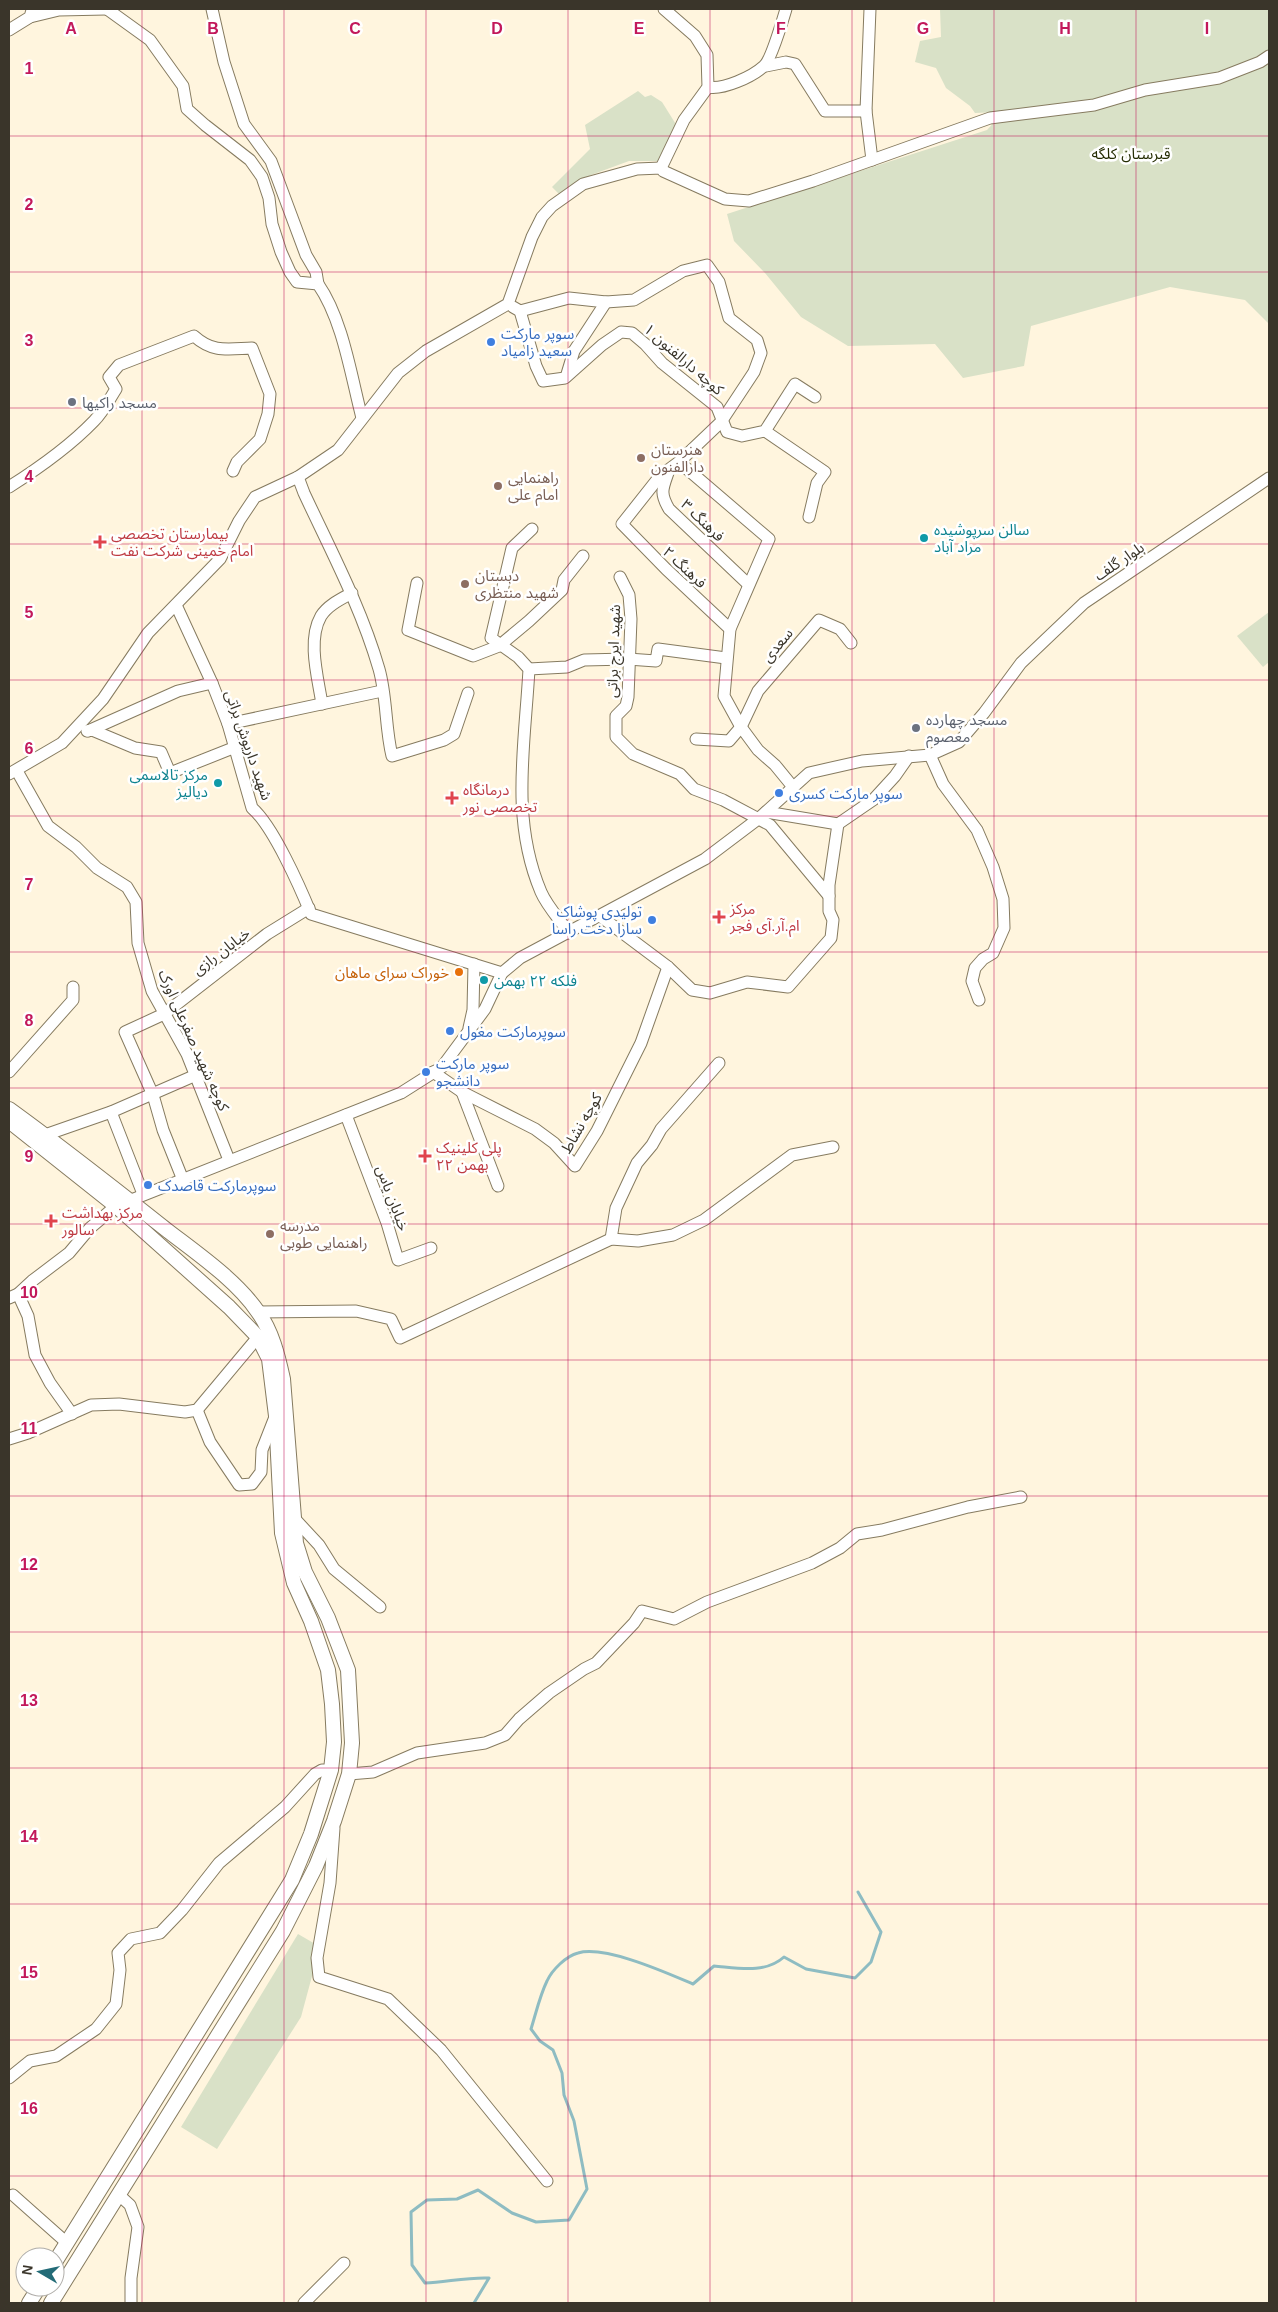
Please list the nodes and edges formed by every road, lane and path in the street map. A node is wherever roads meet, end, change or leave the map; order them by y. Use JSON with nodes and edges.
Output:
{"nodes":[{"id":1,"x":106,"y":9,"type":"edge"},
{"id":2,"x":212,"y":9,"type":"edge"},
{"id":3,"x":664,"y":9,"type":"edge"},
{"id":4,"x":786,"y":9,"type":"edge"},
{"id":5,"x":870,"y":9,"type":"edge"},
{"id":6,"x":31,"y":13,"type":"edge"},
{"id":7,"x":9,"y":30,"type":"edge"},
{"id":8,"x":1269,"y":56,"type":"edge"},
{"id":9,"x":766,"y":66,"type":"junction"},
{"id":10,"x":708,"y":86,"type":"junction"},
{"id":11,"x":866,"y":111,"type":"junction"},
{"id":12,"x":872,"y":160,"type":"junction"},
{"id":13,"x":661,"y":168,"type":"junction"},
{"id":14,"x":318,"y":284,"type":"junction"},
{"id":15,"x":606,"y":302,"type":"junction"},
{"id":16,"x":508,"y":304,"type":"junction"},
{"id":17,"x":520,"y":310,"type":"junction"},
{"id":18,"x":566,"y":378,"type":"junction"},
{"id":19,"x":815,"y":397,"type":"dead end"},
{"id":20,"x":362,"y":418,"type":"junction"},
{"id":21,"x":721,"y":422,"type":"junction"},
{"id":22,"x":765,"y":431,"type":"junction"},
{"id":23,"x":674,"y":465,"type":"junction"},
{"id":24,"x":233,"y":471,"type":"dead end"},
{"id":25,"x":298,"y":477,"type":"junction"},
{"id":26,"x":1269,"y":478,"type":"edge"},
{"id":27,"x":9,"y":487,"type":"edge"},
{"id":28,"x":809,"y":517,"type":"dead end"},
{"id":29,"x":532,"y":529,"type":"dead end"},
{"id":30,"x":584,"y":556,"type":"dead end"},
{"id":31,"x":620,"y":577,"type":"dead end"},
{"id":32,"x":417,"y":583,"type":"dead end"},
{"id":33,"x":748,"y":584,"type":"junction"},
{"id":34,"x":352,"y":593,"type":"junction"},
{"id":35,"x":176,"y":605,"type":"junction"},
{"id":36,"x":730,"y":629,"type":"junction"},
{"id":37,"x":851,"y":643,"type":"dead end"},
{"id":38,"x":499,"y":646,"type":"junction"},
{"id":39,"x":726,"y":658,"type":"junction"},
{"id":40,"x":628,"y":659,"type":"junction"},
{"id":41,"x":529,"y":669,"type":"junction"},
{"id":42,"x":212,"y":683,"type":"junction"},
{"id":43,"x":382,"y":691,"type":"junction"},
{"id":44,"x":468,"y":693,"type":"dead end"},
{"id":45,"x":322,"y":704,"type":"junction"},
{"id":46,"x":228,"y":724,"type":"junction"},
{"id":47,"x":741,"y":727,"type":"junction"},
{"id":48,"x":87,"y":731,"type":"junction"},
{"id":49,"x":696,"y":739,"type":"dead end"},
{"id":50,"x":62,"y":744,"type":"junction"},
{"id":51,"x":233,"y":748,"type":"junction"},
{"id":52,"x":930,"y":755,"type":"junction"},
{"id":53,"x":909,"y":756,"type":"junction"},
{"id":54,"x":13,"y":772,"type":"edge"},
{"id":55,"x":793,"y":787,"type":"junction"},
{"id":56,"x":762,"y":815,"type":"junction"},
{"id":57,"x":838,"y":824,"type":"junction"},
{"id":58,"x":829,"y":896,"type":"junction"},
{"id":59,"x":309,"y":908,"type":"junction"},
{"id":60,"x":600,"y":916,"type":"junction"},
{"id":61,"x":569,"y":932,"type":"junction"},
{"id":62,"x":474,"y":964,"type":"junction"},
{"id":63,"x":668,"y":967,"type":"junction"},
{"id":64,"x":502,"y":973,"type":"junction"},
{"id":65,"x":73,"y":987,"type":"dead end"},
{"id":66,"x":979,"y":1000,"type":"dead end"},
{"id":67,"x":164,"y":1014,"type":"junction"},
{"id":68,"x":468,"y":1035,"type":"junction"},
{"id":69,"x":719,"y":1063,"type":"dead end"},
{"id":70,"x":9,"y":1072,"type":"edge"},
{"id":71,"x":433,"y":1072,"type":"junction"},
{"id":72,"x":196,"y":1075,"type":"junction"},
{"id":73,"x":462,"y":1092,"type":"junction"},
{"id":74,"x":152,"y":1095,"type":"junction"},
{"id":75,"x":9,"y":1109,"type":"edge"},
{"id":76,"x":110,"y":1112,"type":"junction"},
{"id":77,"x":346,"y":1115,"type":"junction"},
{"id":78,"x":9,"y":1121,"type":"edge"},
{"id":79,"x":45,"y":1135,"type":"junction"},
{"id":80,"x":833,"y":1147,"type":"dead end"},
{"id":81,"x":229,"y":1160,"type":"junction"},
{"id":82,"x":183,"y":1180,"type":"junction"},
{"id":83,"x":498,"y":1186,"type":"dead end"},
{"id":84,"x":143,"y":1194,"type":"junction"},
{"id":85,"x":122,"y":1203,"type":"junction"},
{"id":86,"x":611,"y":1239,"type":"junction"},
{"id":87,"x":431,"y":1248,"type":"dead end"},
{"id":88,"x":242,"y":1292,"type":"junction"},
{"id":89,"x":14,"y":1296,"type":"edge"},
{"id":90,"x":229,"y":1306,"type":"junction"},
{"id":91,"x":258,"y":1312,"type":"junction"},
{"id":92,"x":258,"y":1337,"type":"junction"},
{"id":93,"x":279,"y":1409,"type":"junction"},
{"id":94,"x":197,"y":1410,"type":"junction"},
{"id":95,"x":72,"y":1414,"type":"junction"},
{"id":96,"x":9,"y":1439,"type":"edge"},
{"id":97,"x":1021,"y":1497,"type":"dead end"},
{"id":98,"x":294,"y":1518,"type":"junction"},
{"id":99,"x":380,"y":1607,"type":"dead end"},
{"id":100,"x":331,"y":1770,"type":"junction"},
{"id":101,"x":349,"y":1774,"type":"junction"},
{"id":102,"x":334,"y":1821,"type":"junction"},
{"id":103,"x":9,"y":2078,"type":"edge"},
{"id":104,"x":547,"y":2181,"type":"dead end"},
{"id":105,"x":119,"y":2195,"type":"junction"},
{"id":106,"x":10,"y":2198,"type":"edge"},
{"id":107,"x":67,"y":2243,"type":"junction"},
{"id":108,"x":64,"y":2247,"type":"edge"},
{"id":109,"x":344,"y":2263,"type":"dead end"},
{"id":110,"x":51,"y":2303,"type":"edge"},
{"id":111,"x":131,"y":2303,"type":"edge"},
{"id":112,"x":304,"y":2303,"type":"edge"}],
"edges":[{"from":1,"to":6,"type":"street"},
{"from":1,"to":14,"type":"street"},
{"from":2,"to":14,"type":"street"},
{"from":3,"to":10,"type":"street"},
{"from":4,"to":9,"type":"street"},
{"from":5,"to":11,"type":"street"},
{"from":6,"to":7,"type":"street"},
{"from":8,"to":12,"type":"street"},
{"from":9,"to":10,"type":"street"},
{"from":9,"to":11,"type":"street"},
{"from":10,"to":13,"type":"street"},
{"from":11,"to":12,"type":"street"},
{"from":12,"to":13,"type":"street"},
{"from":13,"to":16,"type":"street"},
{"from":14,"to":20,"type":"street"},
{"from":15,"to":17,"type":"street"},
{"from":15,"to":18,"type":"street"},
{"from":15,"to":21,"type":"street"},
{"from":16,"to":17,"type":"street"},
{"from":16,"to":20,"type":"street"},
{"from":17,"to":18,"type":"street"},
{"from":18,"to":21,"type":"street","name":"کوچه دارالفنون ۱"},
{"from":19,"to":22,"type":"street"},
{"from":20,"to":25,"type":"street"},
{"from":21,"to":22,"type":"street"},
{"from":21,"to":23,"type":"street"},
{"from":22,"to":28,"type":"street"},
{"from":23,"to":33,"type":"street","name":"فرهنگ ۳"},
{"from":23,"to":33,"type":"street"},
{"from":23,"to":36,"type":"street","name":"فرهنگ ۲"},
{"from":24,"to":27,"type":"street"},
{"from":25,"to":34,"type":"street"},
{"from":25,"to":35,"type":"street"},
{"from":26,"to":52,"type":"street","name":"بلوار گلف"},
{"from":29,"to":38,"type":"street"},
{"from":30,"to":38,"type":"street"},
{"from":31,"to":40,"type":"street","name":"شهید ایرج براتی"},
{"from":32,"to":38,"type":"street"},
{"from":33,"to":36,"type":"street"},
{"from":34,"to":43,"type":"street"},
{"from":34,"to":45,"type":"street"},
{"from":35,"to":42,"type":"street"},
{"from":35,"to":50,"type":"street"},
{"from":36,"to":39,"type":"street"},
{"from":37,"to":47,"type":"street","name":"سعدی"},
{"from":38,"to":41,"type":"street"},
{"from":39,"to":40,"type":"street"},
{"from":39,"to":47,"type":"street"},
{"from":40,"to":41,"type":"street"},
{"from":40,"to":56,"type":"street","name":"شهید ایرج براتی"},
{"from":41,"to":61,"type":"street"},
{"from":42,"to":46,"type":"street","name":"شهید داریوش براتی"},
{"from":42,"to":48,"type":"street","name":"شهید داریوش براتی"},
{"from":43,"to":44,"type":"street"},
{"from":43,"to":45,"type":"street"},
{"from":45,"to":46,"type":"street"},
{"from":46,"to":51,"type":"street","name":"شهید داریوش براتی"},
{"from":47,"to":49,"type":"street"},
{"from":47,"to":55,"type":"street"},
{"from":48,"to":50,"type":"street","name":"شهید داریوش براتی"},
{"from":48,"to":51,"type":"street"},
{"from":50,"to":54,"type":"street"},
{"from":51,"to":59,"type":"street","name":"شهید داریوش براتی"},
{"from":52,"to":53,"type":"street"},
{"from":52,"to":66,"type":"street"},
{"from":53,"to":55,"type":"street"},
{"from":53,"to":57,"type":"street"},
{"from":54,"to":67,"type":"street","name":"کوچه شهید صفرعلی اورک"},
{"from":55,"to":56,"type":"street"},
{"from":56,"to":57,"type":"street"},
{"from":56,"to":58,"type":"street"},
{"from":56,"to":60,"type":"street"},
{"from":57,"to":58,"type":"street"},
{"from":58,"to":63,"type":"street"},
{"from":59,"to":62,"type":"street"},
{"from":59,"to":67,"type":"street","name":"خیابان رازی"},
{"from":60,"to":61,"type":"street"},
{"from":60,"to":63,"type":"street"},
{"from":61,"to":64,"type":"street"},
{"from":62,"to":64,"type":"street"},
{"from":62,"to":68,"type":"street"},
{"from":63,"to":73,"type":"street","name":"کوچه نشاط"},
{"from":64,"to":68,"type":"street"},
{"from":65,"to":70,"type":"street"},
{"from":67,"to":72,"type":"street","name":"کوچه شهید صفرعلی اورک"},
{"from":67,"to":74,"type":"street","name":"خیابان رازی"},
{"from":68,"to":71,"type":"street"},
{"from":69,"to":86,"type":"street"},
{"from":71,"to":73,"type":"street","name":"کوچه نشاط"},
{"from":71,"to":77,"type":"street"},
{"from":72,"to":74,"type":"street"},
{"from":72,"to":81,"type":"street","name":"کوچه شهید صفرعلی اورک"},
{"from":73,"to":83,"type":"street"},
{"from":74,"to":76,"type":"street"},
{"from":74,"to":82,"type":"street"},
{"from":75,"to":79,"type":"main road"},
{"from":76,"to":79,"type":"street"},
{"from":76,"to":84,"type":"street"},
{"from":77,"to":81,"type":"street"},
{"from":77,"to":87,"type":"street","name":"خیابان یاس"},
{"from":78,"to":85,"type":"main road"},
{"from":79,"to":85,"type":"main road"},
{"from":80,"to":86,"type":"street"},
{"from":81,"to":82,"type":"street"},
{"from":82,"to":84,"type":"street"},
{"from":84,"to":85,"type":"street"},
{"from":85,"to":88,"type":"main road"},
{"from":85,"to":89,"type":"street"},
{"from":85,"to":90,"type":"main road"},
{"from":86,"to":91,"type":"street"},
{"from":88,"to":90,"type":"main road"},
{"from":88,"to":91,"type":"main road"},
{"from":89,"to":95,"type":"street"},
{"from":90,"to":92,"type":"main road"},
{"from":91,"to":93,"type":"main road"},
{"from":92,"to":93,"type":"main road"},
{"from":92,"to":94,"type":"street"},
{"from":93,"to":94,"type":"street"},
{"from":93,"to":98,"type":"main road"},
{"from":93,"to":100,"type":"main road"},
{"from":94,"to":95,"type":"street"},
{"from":95,"to":96,"type":"street"},
{"from":97,"to":101,"type":"street"},
{"from":98,"to":99,"type":"street"},
{"from":98,"to":101,"type":"main road"},
{"from":100,"to":101,"type":"main road"},
{"from":100,"to":103,"type":"street"},
{"from":100,"to":107,"type":"main road"},
{"from":101,"to":102,"type":"main road"},
{"from":102,"to":104,"type":"street"},
{"from":102,"to":105,"type":"main road"},
{"from":105,"to":110,"type":"main road"},
{"from":105,"to":111,"type":"street"},
{"from":106,"to":107,"type":"street"},
{"from":107,"to":108,"type":"main road"},
{"from":109,"to":112,"type":"street"}]}
